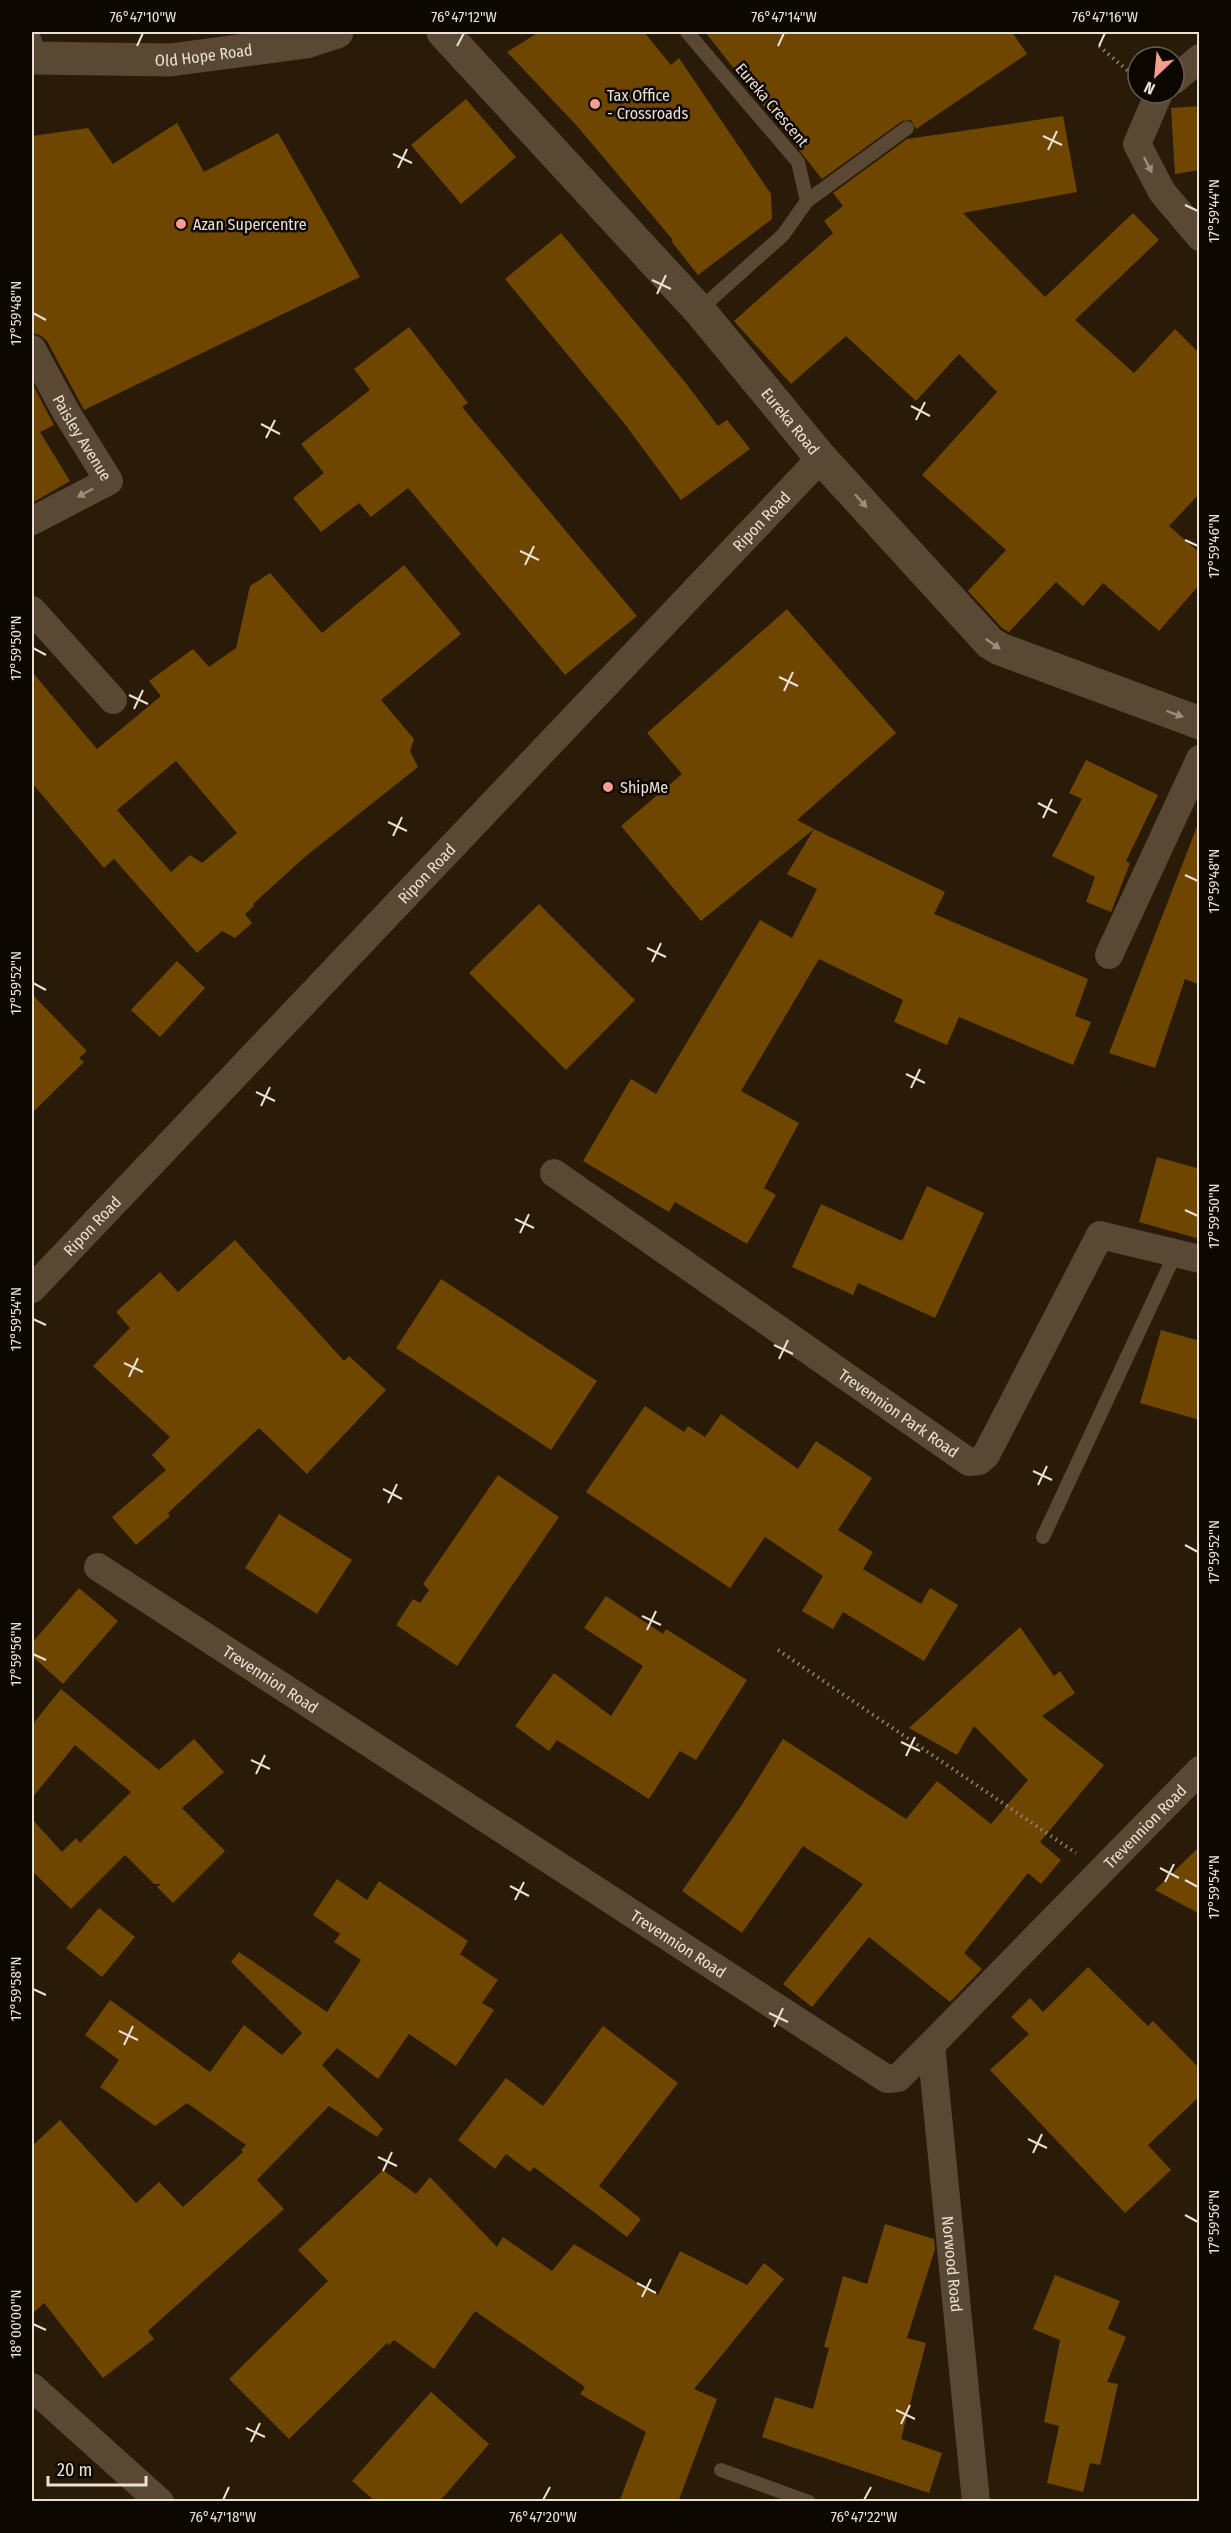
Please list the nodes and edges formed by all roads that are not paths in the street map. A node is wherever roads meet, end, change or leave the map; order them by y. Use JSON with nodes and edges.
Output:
{"nodes":[{"id":1,"x":337,"y":32,"type":"edge"},
{"id":2,"x":443,"y":32,"type":"edge"},
{"id":3,"x":687,"y":32,"type":"edge"},
{"id":4,"x":35,"y":50,"type":"edge"},
{"id":5,"x":1200,"y":58,"type":"edge"},
{"id":6,"x":1186,"y":70,"type":"edge"},
{"id":7,"x":1154,"y":105,"type":"edge"},
{"id":8,"x":907,"y":128,"type":"dead end"},
{"id":9,"x":807,"y":201,"type":"junction"},
{"id":10,"x":1200,"y":237,"type":"edge"},
{"id":11,"x":699,"y":310,"type":"junction"},
{"id":12,"x":32,"y":349,"type":"edge"},
{"id":13,"x":821,"y":458,"type":"junction"},
{"id":14,"x":32,"y":521,"type":"edge"},
{"id":15,"x":32,"y":610,"type":"edge"},
{"id":16,"x":113,"y":700,"type":"dead end"},
{"id":17,"x":1200,"y":723,"type":"edge"},
{"id":18,"x":1200,"y":759,"type":"edge"},
{"id":19,"x":1109,"y":955,"type":"dead end"},
{"id":20,"x":554,"y":1173,"type":"dead end"},
{"id":21,"x":1188,"y":1256,"type":"edge"},
{"id":22,"x":32,"y":1289,"type":"edge"},
{"id":23,"x":1043,"y":1537,"type":"dead end"},
{"id":24,"x":98,"y":1567,"type":"dead end"},
{"id":25,"x":1200,"y":1770,"type":"edge"},
{"id":26,"x":931,"y":2045,"type":"junction"},
{"id":27,"x":32,"y":2387,"type":"edge"},
{"id":28,"x":721,"y":2470,"type":"dead end"},
{"id":29,"x":975,"y":2493,"type":"edge"},
{"id":30,"x":160,"y":2502,"type":"edge"},
{"id":31,"x":809,"y":2502,"type":"edge"}],
"edges":[{"from":1,"to":4,"type":"street","name":"Old Hope Road"},
{"from":2,"to":11,"type":"street","name":"Eureka Road"},
{"from":3,"to":9,"type":"lane","name":"Eureka Crescent"},
{"from":5,"to":6,"type":"street"},
{"from":7,"to":10,"type":"street","one_way":true},
{"from":8,"to":9,"type":"lane"},
{"from":9,"to":11,"type":"lane"},
{"from":11,"to":13,"type":"street","name":"Eureka Road"},
{"from":12,"to":14,"type":"street","name":"Paisley Avenue","one_way":true},
{"from":13,"to":17,"type":"street","name":"Eureka Road","one_way":true},
{"from":13,"to":22,"type":"street","name":"Ripon Road"},
{"from":15,"to":16,"type":"street"},
{"from":18,"to":19,"type":"street"},
{"from":20,"to":21,"type":"street","name":"Trevennion Park Road"},
{"from":21,"to":23,"type":"lane"},
{"from":24,"to":26,"type":"street","name":"Trevennion Road"},
{"from":25,"to":26,"type":"street","name":"Trevennion Road"},
{"from":26,"to":29,"type":"street","name":"Norwood Road"},
{"from":27,"to":30,"type":"street"},
{"from":28,"to":31,"type":"lane"}]}
